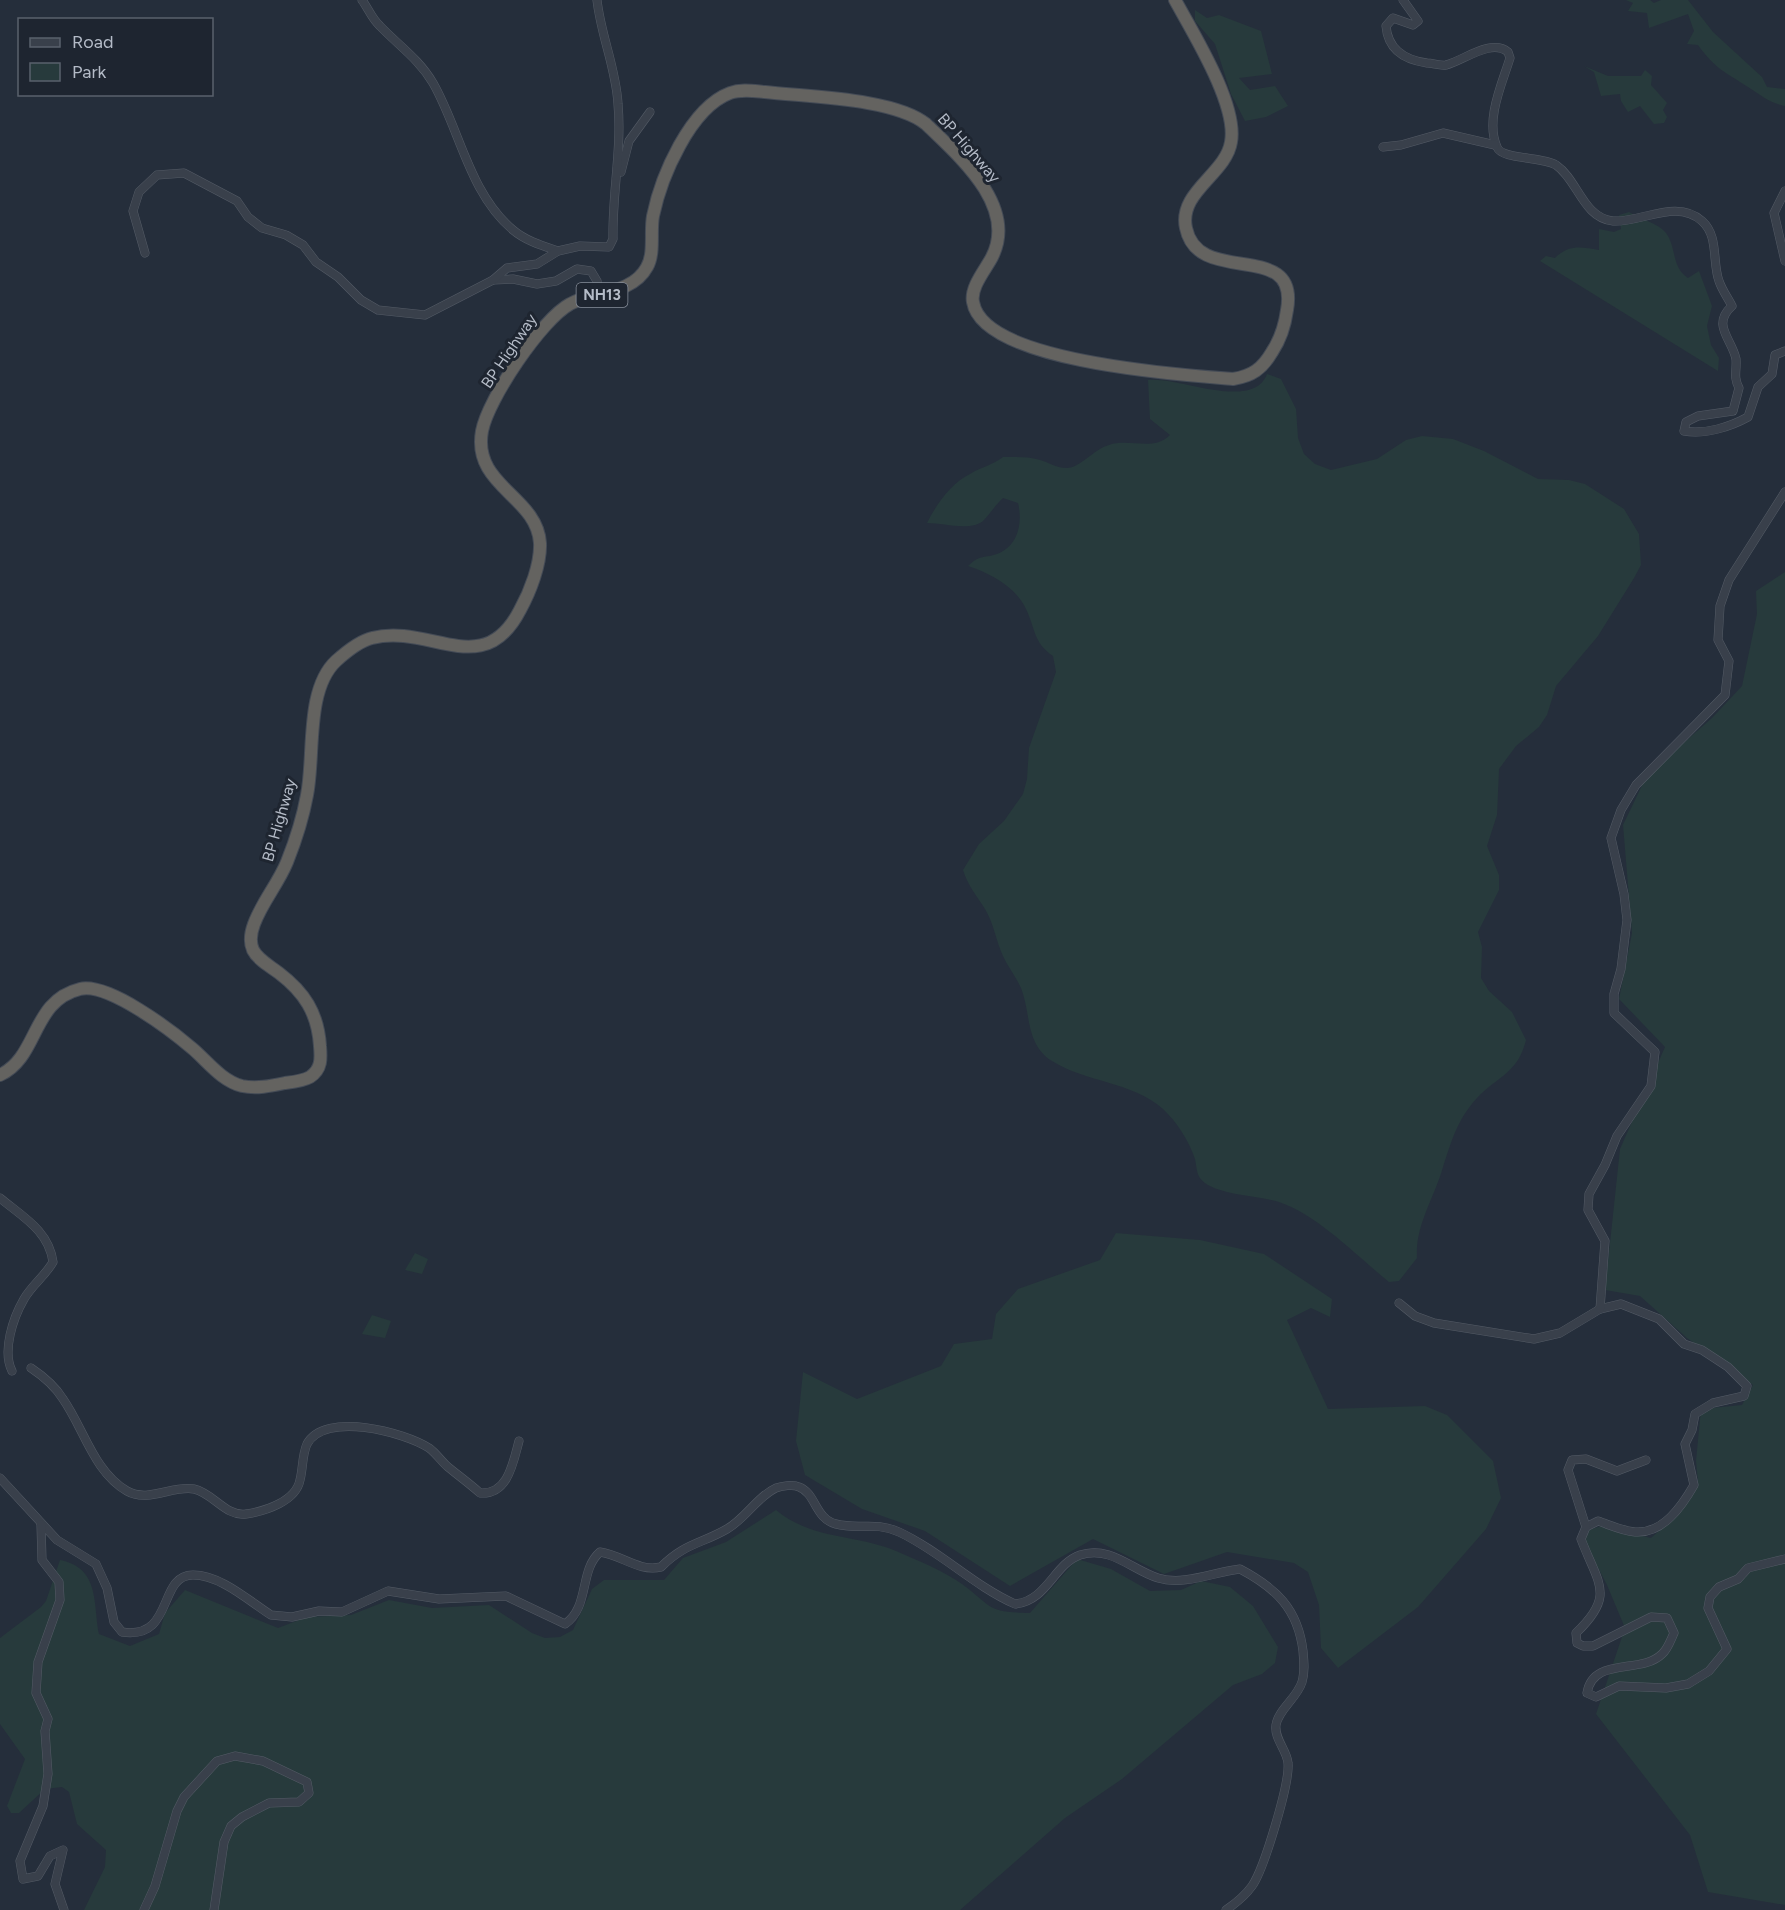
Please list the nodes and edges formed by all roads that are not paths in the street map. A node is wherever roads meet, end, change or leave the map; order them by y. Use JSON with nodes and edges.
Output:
{"nodes":[{"id":1,"x":362,"y":0,"type":"edge"},
{"id":2,"x":597,"y":0,"type":"edge"},
{"id":3,"x":1175,"y":0,"type":"edge"},
{"id":4,"x":1403,"y":0,"type":"edge"},
{"id":5,"x":650,"y":112,"type":"dead end"},
{"id":6,"x":1496,"y":145,"type":"junction"},
{"id":7,"x":1383,"y":147,"type":"dead end"},
{"id":8,"x":1785,"y":191,"type":"edge"},
{"id":9,"x":612,"y":218,"type":"junction"},
{"id":10,"x":558,"y":251,"type":"junction"},
{"id":11,"x":145,"y":253,"type":"dead end"},
{"id":12,"x":1785,"y":261,"type":"edge"},
{"id":13,"x":493,"y":280,"type":"junction"},
{"id":14,"x":599,"y":296,"type":"junction"},
{"id":15,"x":1785,"y":351,"type":"edge"},
{"id":16,"x":1785,"y":492,"type":"edge"},
{"id":17,"x":0,"y":1075,"type":"edge"},
{"id":18,"x":0,"y":1198,"type":"edge"},
{"id":19,"x":1399,"y":1303,"type":"dead end"},
{"id":20,"x":1600,"y":1309,"type":"junction"},
{"id":21,"x":31,"y":1368,"type":"dead end"},
{"id":22,"x":12,"y":1371,"type":"dead end"},
{"id":23,"x":519,"y":1441,"type":"dead end"},
{"id":24,"x":1646,"y":1460,"type":"dead end"},
{"id":25,"x":0,"y":1478,"type":"edge"},
{"id":26,"x":41,"y":1524,"type":"junction"},
{"id":27,"x":1586,"y":1527,"type":"junction"},
{"id":28,"x":1785,"y":1559,"type":"edge"},
{"id":29,"x":64,"y":1910,"type":"edge"},
{"id":30,"x":144,"y":1910,"type":"edge"},
{"id":31,"x":214,"y":1910,"type":"edge"},
{"id":32,"x":1226,"y":1910,"type":"edge"}],
"edges":[{"from":1,"to":10,"type":"street"},
{"from":2,"to":9,"type":"street"},
{"from":3,"to":14,"type":"highway","name":"BP Highway","number":"NH13"},
{"from":4,"to":6,"type":"street"},
{"from":5,"to":9,"type":"street"},
{"from":6,"to":7,"type":"street"},
{"from":6,"to":15,"type":"street"},
{"from":8,"to":12,"type":"street"},
{"from":9,"to":10,"type":"street"},
{"from":10,"to":13,"type":"street"},
{"from":11,"to":13,"type":"street"},
{"from":13,"to":14,"type":"street"},
{"from":14,"to":17,"type":"highway","name":"BP Highway","number":"NH13"},
{"from":16,"to":20,"type":"street"},
{"from":18,"to":22,"type":"street"},
{"from":19,"to":20,"type":"street"},
{"from":20,"to":27,"type":"street"},
{"from":21,"to":23,"type":"street"},
{"from":24,"to":27,"type":"street"},
{"from":25,"to":26,"type":"street"},
{"from":26,"to":29,"type":"street"},
{"from":26,"to":32,"type":"street"},
{"from":27,"to":28,"type":"street"},
{"from":30,"to":31,"type":"street"}]}
